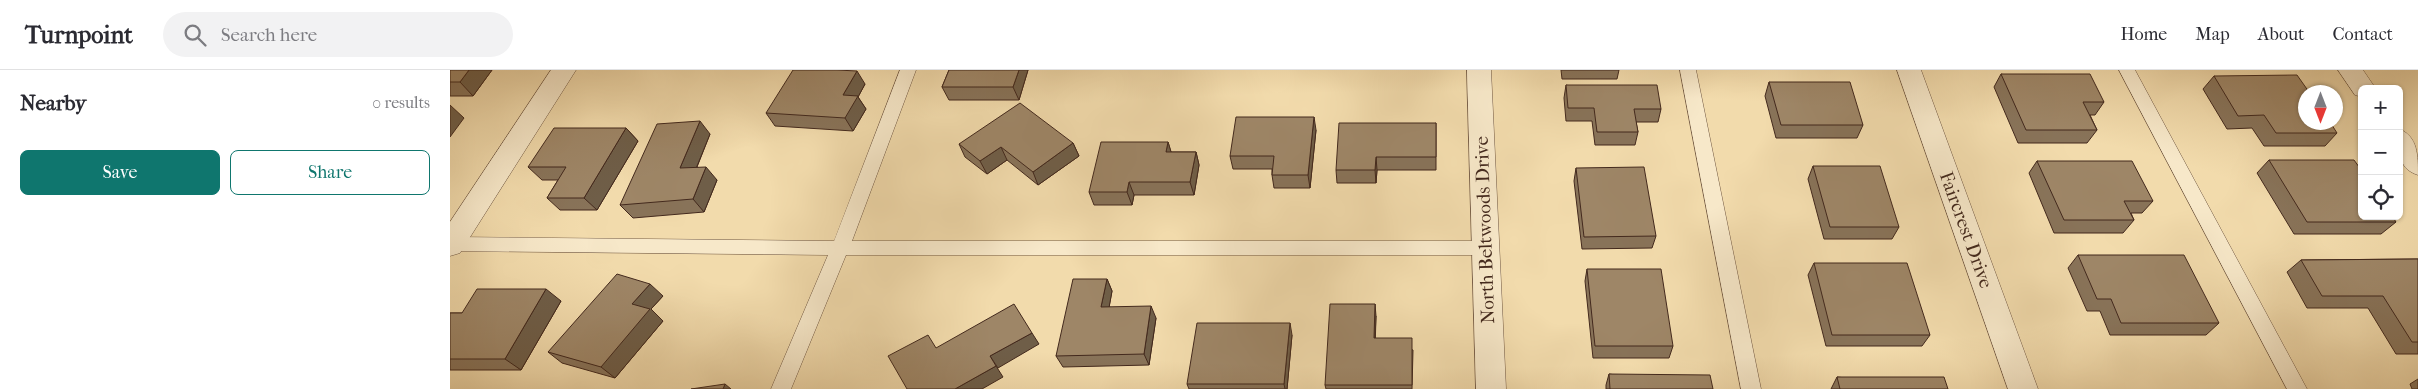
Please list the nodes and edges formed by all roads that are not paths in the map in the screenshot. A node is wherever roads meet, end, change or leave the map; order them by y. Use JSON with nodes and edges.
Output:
{"nodes":[{"id":1,"x":564,"y":70,"type":"edge"},
{"id":2,"x":908,"y":70,"type":"edge"},
{"id":3,"x":1479,"y":70,"type":"edge"},
{"id":4,"x":1688,"y":70,"type":"edge"},
{"id":5,"x":1909,"y":70,"type":"edge"},
{"id":6,"x":2127,"y":70,"type":"edge"},
{"id":7,"x":2350,"y":70,"type":"edge"},
{"id":8,"x":2361,"y":85,"type":"edge"},
{"id":9,"x":2403,"y":144,"type":"edge"},
{"id":10,"x":2418,"y":165,"type":"edge"},
{"id":11,"x":450,"y":245,"type":"edge"},
{"id":12,"x":840,"y":248,"type":"junction"},
{"id":13,"x":1486,"y":248,"type":"junction"},
{"id":14,"x":781,"y":389,"type":"edge"},
{"id":15,"x":1491,"y":389,"type":"edge"},
{"id":16,"x":1751,"y":389,"type":"edge"},
{"id":17,"x":2023,"y":389,"type":"edge"},
{"id":18,"x":2298,"y":389,"type":"edge"}],
"edges":[{"from":1,"to":11,"type":"street"},
{"from":2,"to":12,"type":"lane"},
{"from":3,"to":13,"type":"street","name":"North Beltwoods Drive"},
{"from":4,"to":16,"type":"lane"},
{"from":5,"to":17,"type":"street","name":"Faircrest Drive"},
{"from":6,"to":18,"type":"lane"},
{"from":7,"to":8,"type":"street"},
{"from":9,"to":10,"type":"street"},
{"from":11,"to":12,"type":"lane"},
{"from":12,"to":13,"type":"lane"},
{"from":12,"to":14,"type":"lane"},
{"from":13,"to":15,"type":"street","name":"North Beltwoods Drive"}]}
